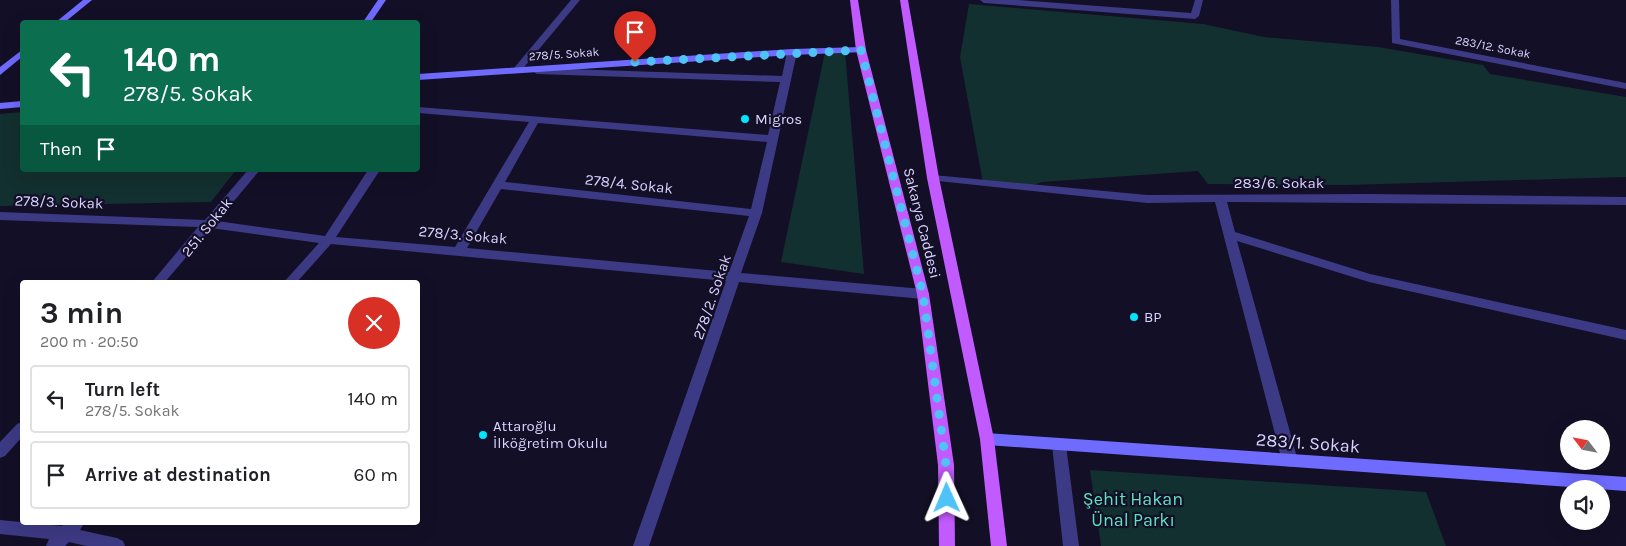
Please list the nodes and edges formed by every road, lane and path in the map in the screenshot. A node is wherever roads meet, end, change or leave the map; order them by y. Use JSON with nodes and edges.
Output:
{"nodes":[{"id":1,"x":88,"y":0,"type":"edge"},
{"id":2,"x":382,"y":0,"type":"edge"},
{"id":3,"x":576,"y":0,"type":"edge"},
{"id":4,"x":854,"y":0,"type":"edge"},
{"id":5,"x":904,"y":0,"type":"edge"},
{"id":6,"x":984,"y":0,"type":"edge"},
{"id":7,"x":1199,"y":0,"type":"edge"},
{"id":8,"x":1395,"y":0,"type":"edge"},
{"id":9,"x":63,"y":20,"type":"edge"},
{"id":10,"x":368,"y":20,"type":"edge"},
{"id":11,"x":861,"y":50,"type":"junction"},
{"id":12,"x":792,"y":52,"type":"junction"},
{"id":13,"x":20,"y":55,"type":"edge"},
{"id":14,"x":517,"y":70,"type":"junction"},
{"id":15,"x":0,"y":72,"type":"edge"},
{"id":16,"x":420,"y":76,"type":"edge"},
{"id":17,"x":784,"y":79,"type":"junction"},
{"id":18,"x":1626,"y":86,"type":"edge"},
{"id":19,"x":20,"y":104,"type":"edge"},
{"id":20,"x":0,"y":106,"type":"edge"},
{"id":21,"x":420,"y":110,"type":"edge"},
{"id":22,"x":534,"y":120,"type":"junction"},
{"id":23,"x":774,"y":139,"type":"junction"},
{"id":24,"x":252,"y":172,"type":"edge"},
{"id":25,"x":373,"y":172,"type":"edge"},
{"id":26,"x":934,"y":178,"type":"junction"},
{"id":27,"x":498,"y":185,"type":"junction"},
{"id":28,"x":1220,"y":199,"type":"junction"},
{"id":29,"x":1626,"y":201,"type":"edge"},
{"id":30,"x":756,"y":213,"type":"junction"},
{"id":31,"x":0,"y":216,"type":"edge"},
{"id":32,"x":208,"y":224,"type":"junction"},
{"id":33,"x":1229,"y":234,"type":"junction"},
{"id":34,"x":328,"y":240,"type":"junction"},
{"id":35,"x":459,"y":251,"type":"junction"},
{"id":36,"x":736,"y":276,"type":"junction"},
{"id":37,"x":160,"y":280,"type":"edge"},
{"id":38,"x":292,"y":280,"type":"edge"},
{"id":39,"x":923,"y":294,"type":"junction"},
{"id":40,"x":1626,"y":334,"type":"edge"},
{"id":41,"x":20,"y":430,"type":"edge"},
{"id":42,"x":987,"y":439,"type":"junction"},
{"id":43,"x":1059,"y":445,"type":"junction"},
{"id":44,"x":0,"y":452,"type":"edge"},
{"id":45,"x":1290,"y":461,"type":"junction"},
{"id":46,"x":1626,"y":484,"type":"edge"},
{"id":47,"x":0,"y":527,"type":"edge"},
{"id":48,"x":72,"y":528,"type":"edge"},
{"id":49,"x":54,"y":546,"type":"edge"},
{"id":50,"x":117,"y":546,"type":"edge"},
{"id":51,"x":641,"y":546,"type":"edge"},
{"id":52,"x":947,"y":546,"type":"edge"},
{"id":53,"x":999,"y":546,"type":"edge"},
{"id":54,"x":1071,"y":546,"type":"edge"}],
"edges":[{"from":1,"to":9,"type":"street"},
{"from":2,"to":10,"type":"street"},
{"from":3,"to":14,"type":"street"},
{"from":4,"to":11,"type":"main road","name":"Sakarya Caddesi"},
{"from":5,"to":26,"type":"main road","name":"Sakarya Caddesi"},
{"from":6,"to":7,"type":"street"},
{"from":8,"to":18,"type":"street","name":"283/12. Sokak"},
{"from":11,"to":12,"type":"street","name":"278/5. Sokak"},
{"from":11,"to":39,"type":"main road","name":"Sakarya Caddesi"},
{"from":12,"to":14,"type":"street","name":"278/5. Sokak"},
{"from":12,"to":17,"type":"street","name":"278/2. Sokak"},
{"from":13,"to":15,"type":"street"},
{"from":14,"to":16,"type":"street","name":"278/5. Sokak"},
{"from":14,"to":17,"type":"street"},
{"from":17,"to":23,"type":"street","name":"278/2. Sokak"},
{"from":19,"to":20,"type":"street"},
{"from":21,"to":22,"type":"street"},
{"from":22,"to":23,"type":"street"},
{"from":22,"to":27,"type":"street"},
{"from":23,"to":30,"type":"street","name":"278/2. Sokak"},
{"from":24,"to":32,"type":"street","name":"251. Sokak"},
{"from":25,"to":34,"type":"street"},
{"from":26,"to":28,"type":"street","name":"283/6. Sokak"},
{"from":26,"to":42,"type":"main road","name":"Sakarya Caddesi"},
{"from":27,"to":30,"type":"street","name":"278/4. Sokak"},
{"from":27,"to":35,"type":"street"},
{"from":28,"to":29,"type":"street","name":"283/6. Sokak"},
{"from":28,"to":33,"type":"street"},
{"from":30,"to":36,"type":"street","name":"278/2. Sokak"},
{"from":31,"to":32,"type":"street","name":"278/3. Sokak"},
{"from":32,"to":34,"type":"street","name":"278/3. Sokak"},
{"from":32,"to":37,"type":"street","name":"251. Sokak"},
{"from":33,"to":40,"type":"street"},
{"from":33,"to":45,"type":"street"},
{"from":34,"to":35,"type":"street","name":"278/3. Sokak"},
{"from":34,"to":38,"type":"street"},
{"from":35,"to":36,"type":"street","name":"278/3. Sokak"},
{"from":36,"to":39,"type":"street","name":"278/3. Sokak"},
{"from":36,"to":51,"type":"street","name":"278/2. Sokak"},
{"from":39,"to":52,"type":"main road","name":"Sakarya Caddesi"},
{"from":41,"to":44,"type":"street"},
{"from":42,"to":43,"type":"street","name":"283/1. Sokak"},
{"from":42,"to":53,"type":"main road","name":"Sakarya Caddesi"},
{"from":43,"to":45,"type":"street","name":"283/1. Sokak"},
{"from":43,"to":54,"type":"street"},
{"from":45,"to":46,"type":"street","name":"283/1. Sokak"},
{"from":47,"to":48,"type":"street"},
{"from":48,"to":49,"type":"street"},
{"from":48,"to":50,"type":"street"}]}
